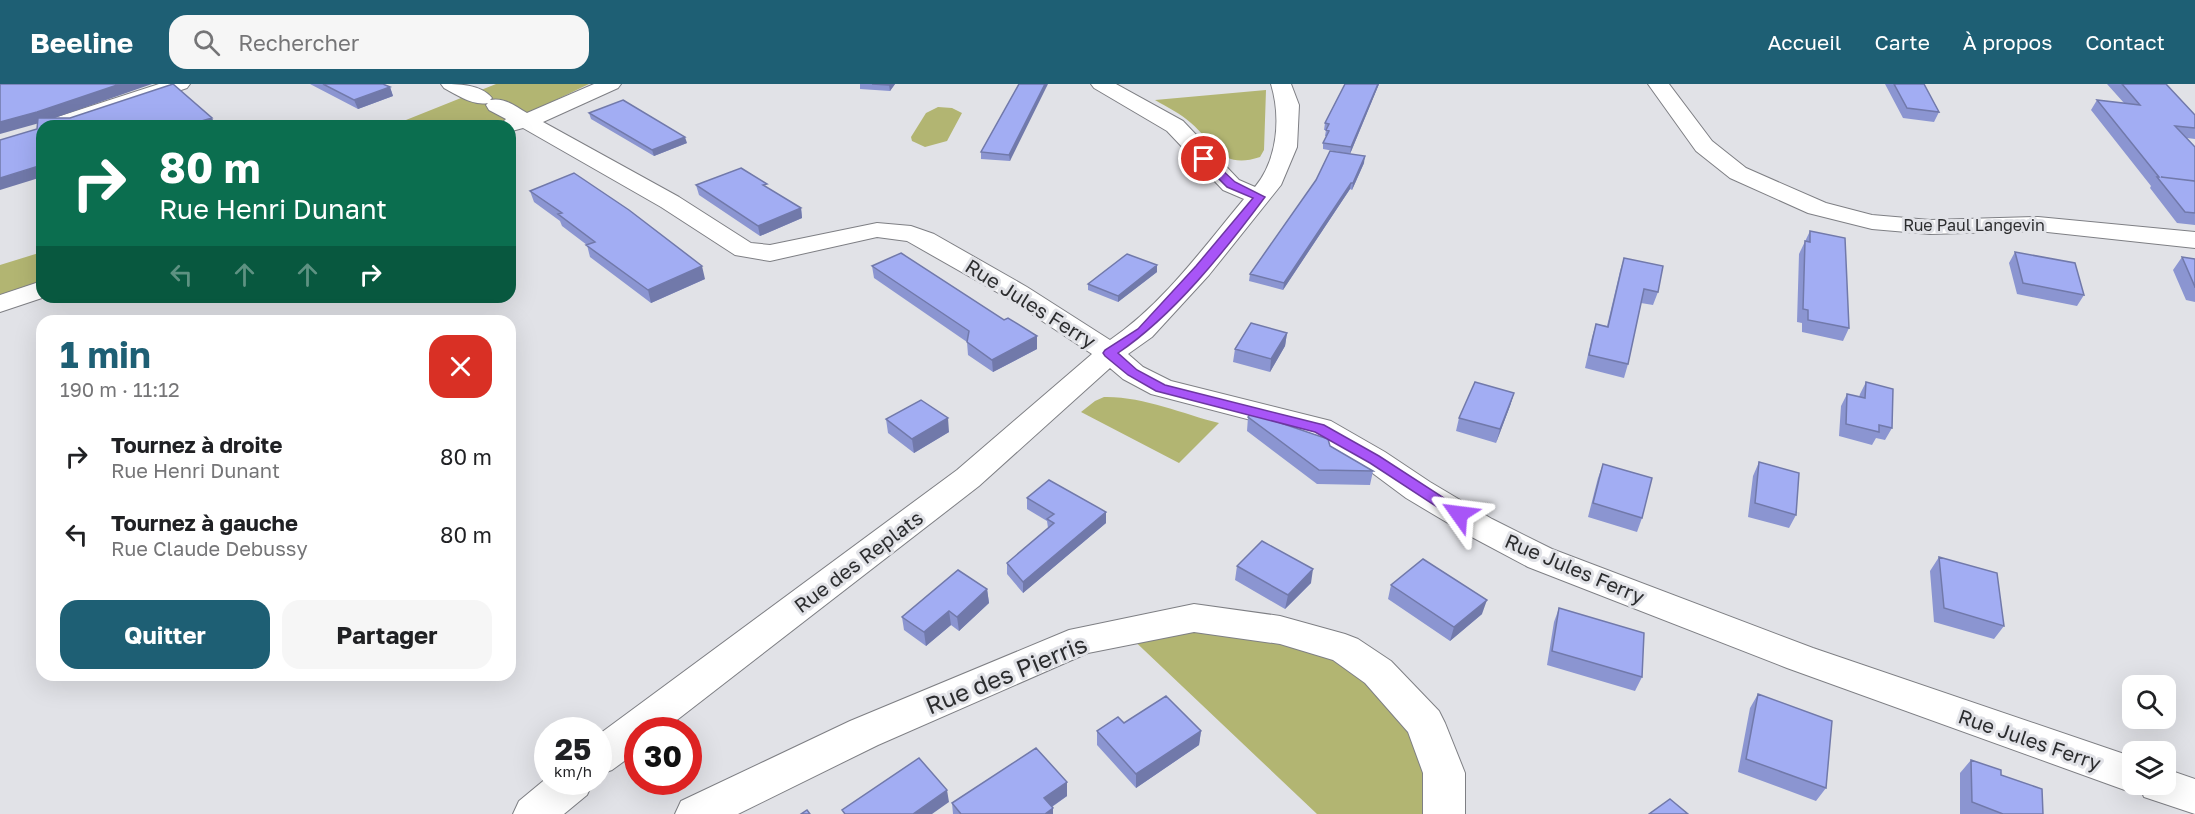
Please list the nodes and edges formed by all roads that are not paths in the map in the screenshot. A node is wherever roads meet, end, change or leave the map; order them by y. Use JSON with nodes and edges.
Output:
{"nodes":[{"id":1,"x":180,"y":84,"type":"edge"},
{"id":2,"x":451,"y":84,"type":"edge"},
{"id":3,"x":611,"y":84,"type":"edge"},
{"id":4,"x":1101,"y":84,"type":"edge"},
{"id":5,"x":1658,"y":84,"type":"edge"},
{"id":6,"x":1283,"y":85,"type":"edge"},
{"id":7,"x":502,"y":112,"type":"edge"},
{"id":8,"x":71,"y":120,"type":"edge"},
{"id":9,"x":1259,"y":197,"type":"junction"},
{"id":10,"x":2195,"y":240,"type":"edge"},
{"id":11,"x":36,"y":292,"type":"edge"},
{"id":12,"x":0,"y":304,"type":"edge"},
{"id":13,"x":1110,"y":353,"type":"junction"},
{"id":14,"x":612,"y":747,"type":"edge"},
{"id":15,"x":2122,"y":771,"type":"edge"},
{"id":16,"x":2176,"y":790,"type":"edge"},
{"id":17,"x":557,"y":795,"type":"edge"},
{"id":18,"x":2195,"y":797,"type":"edge"},
{"id":19,"x":534,"y":814,"type":"edge"},
{"id":20,"x":696,"y":814,"type":"edge"},
{"id":21,"x":1444,"y":814,"type":"edge"}],
"edges":[{"from":1,"to":8,"type":"street"},
{"from":2,"to":7,"type":"street","name":"Rue Jules Ferry"},
{"from":3,"to":7,"type":"street"},
{"from":4,"to":9,"type":"street"},
{"from":5,"to":10,"type":"street","name":"Rue Paul Langevin"},
{"from":6,"to":9,"type":"street","name":"Rue des Replats"},
{"from":7,"to":13,"type":"street","name":"Rue Jules Ferry"},
{"from":9,"to":13,"type":"street","name":"Rue des Replats"},
{"from":11,"to":12,"type":"street"},
{"from":13,"to":14,"type":"street","name":"Rue des Replats"},
{"from":13,"to":15,"type":"street","name":"Rue Jules Ferry"},
{"from":16,"to":18,"type":"street"},
{"from":17,"to":19,"type":"street"},
{"from":20,"to":21,"type":"street","name":"Rue des Pierris"}]}
